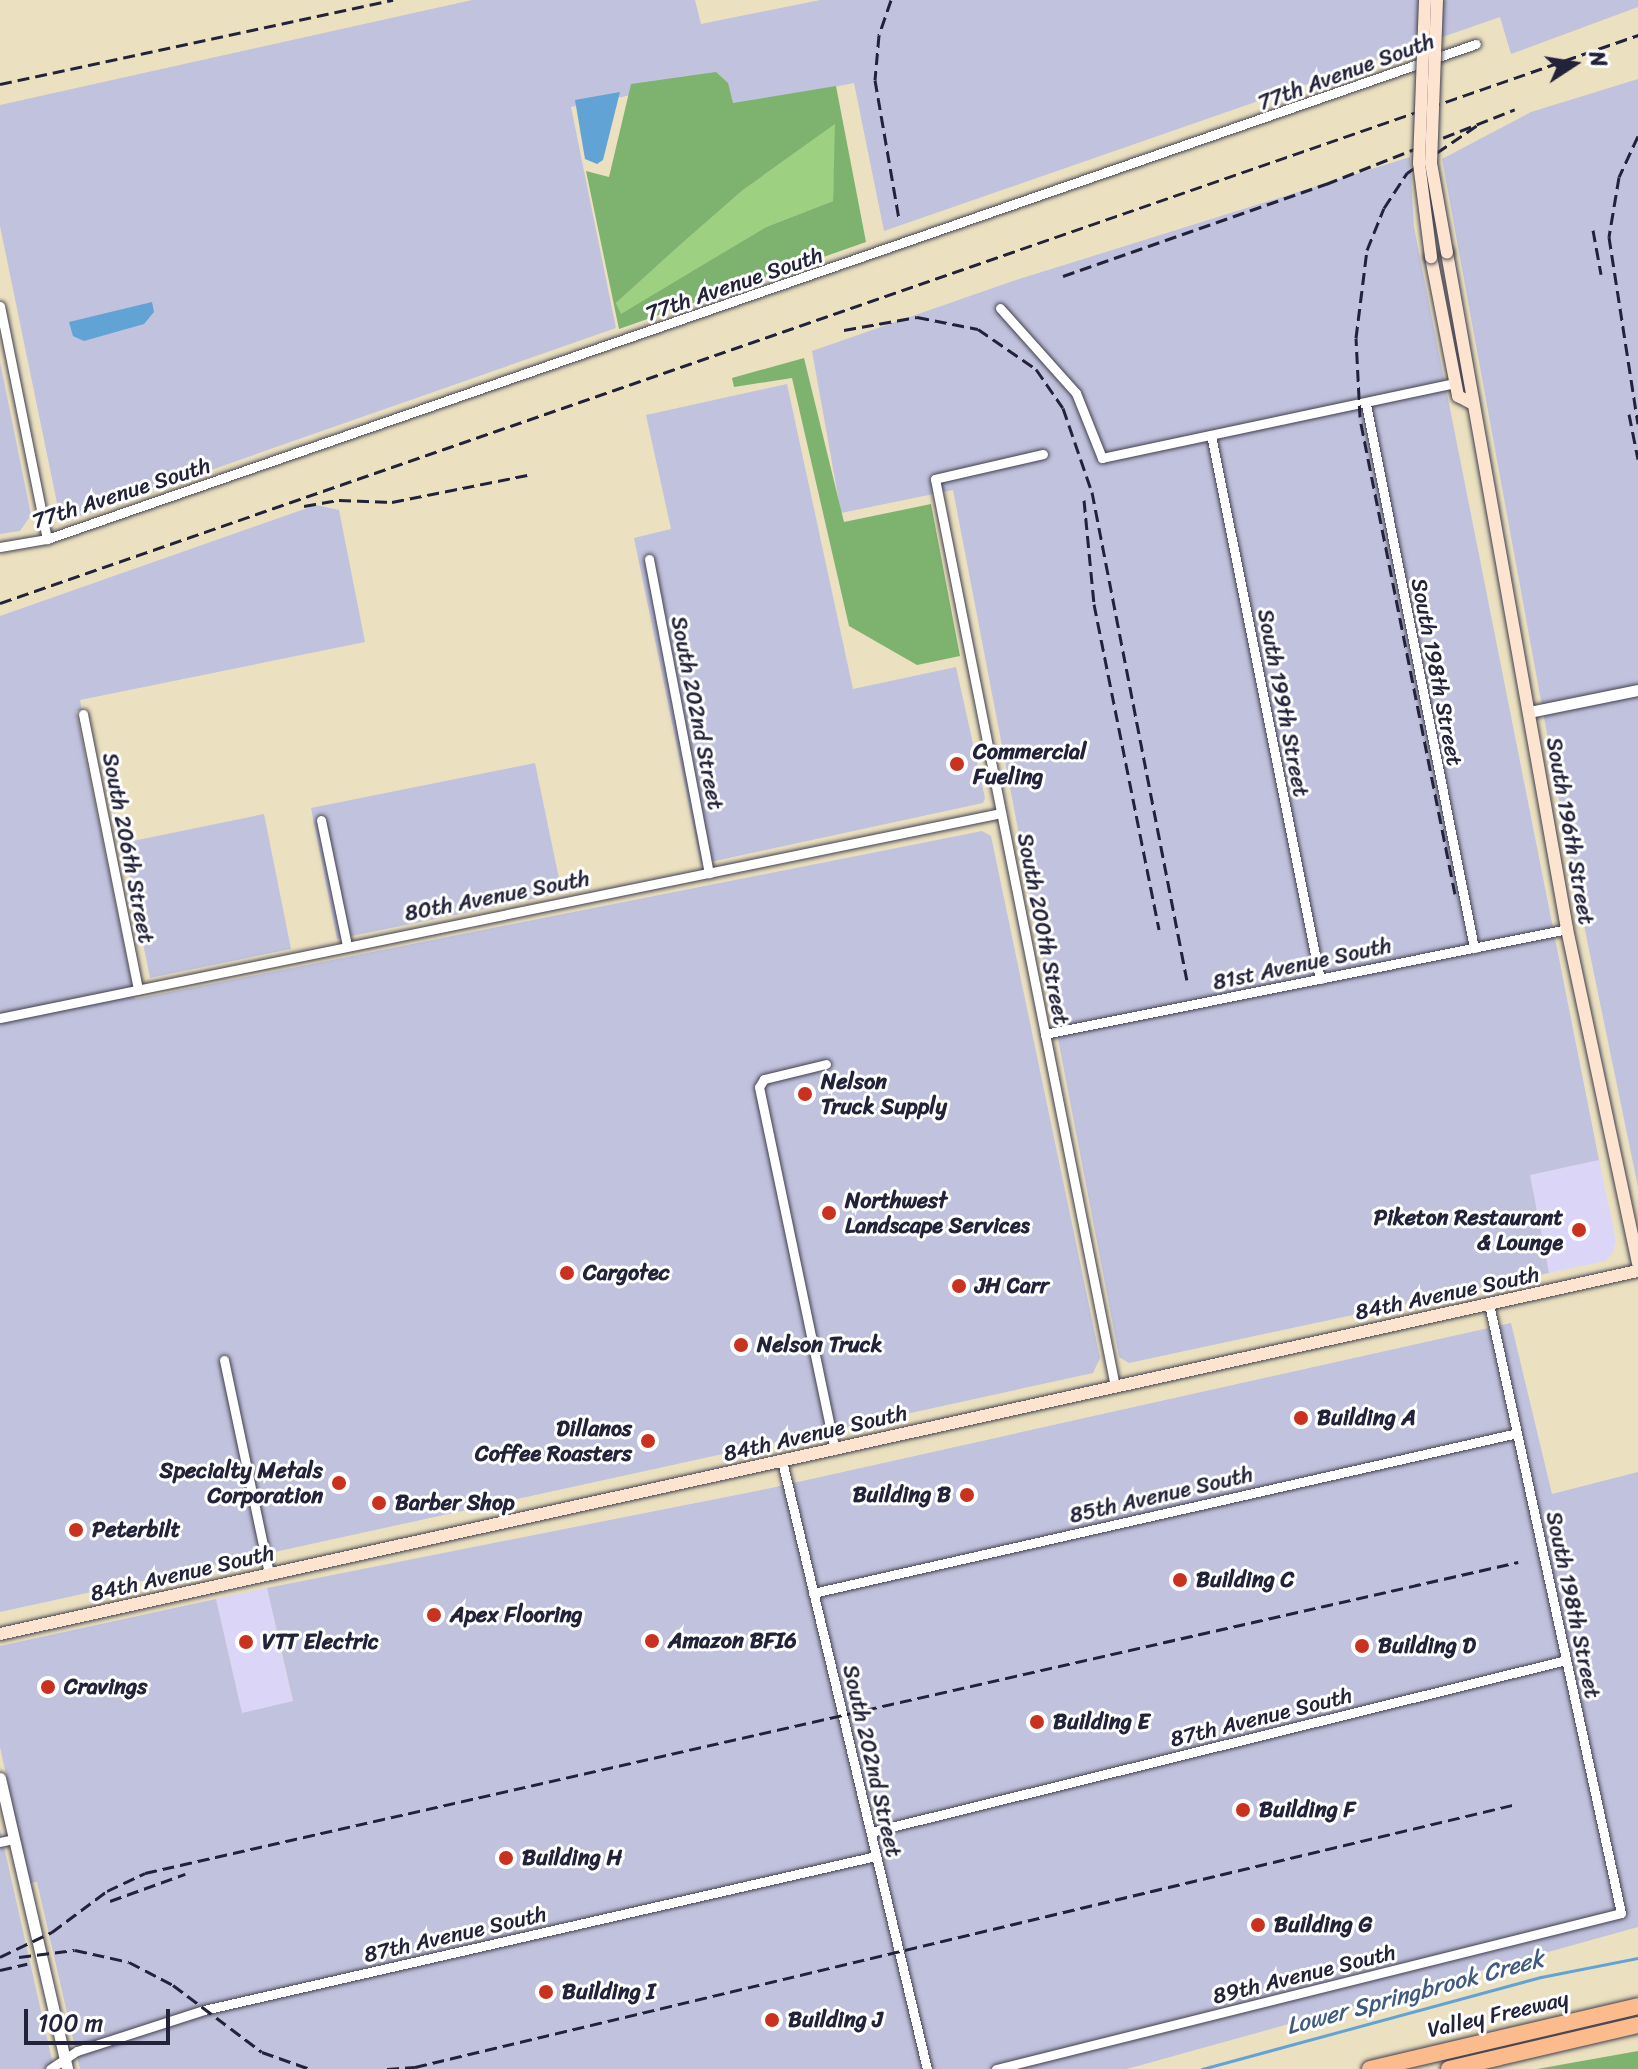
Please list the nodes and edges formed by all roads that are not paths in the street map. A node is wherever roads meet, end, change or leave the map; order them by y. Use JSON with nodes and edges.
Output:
{"nodes":[{"id":1,"x":1425,"y":0,"type":"edge"},
{"id":2,"x":1437,"y":0,"type":"edge"},
{"id":3,"x":1476,"y":44,"type":"dead end"},
{"id":4,"x":0,"y":306,"type":"edge"},
{"id":5,"x":1000,"y":308,"type":"dead end"},
{"id":6,"x":1455,"y":383,"type":"junction"},
{"id":7,"x":1471,"y":403,"type":"junction"},
{"id":8,"x":1366,"y":404,"type":"junction"},
{"id":9,"x":1211,"y":435,"type":"junction"},
{"id":10,"x":1043,"y":454,"type":"dead end"},
{"id":11,"x":47,"y":539,"type":"junction"},
{"id":12,"x":0,"y":547,"type":"edge"},
{"id":13,"x":649,"y":559,"type":"dead end"},
{"id":14,"x":1638,"y":690,"type":"edge"},
{"id":15,"x":1529,"y":712,"type":"junction"},
{"id":16,"x":83,"y":714,"type":"dead end"},
{"id":17,"x":1001,"y":813,"type":"junction"},
{"id":18,"x":321,"y":820,"type":"dead end"},
{"id":19,"x":709,"y":873,"type":"junction"},
{"id":20,"x":1567,"y":929,"type":"junction"},
{"id":21,"x":347,"y":946,"type":"junction"},
{"id":22,"x":1474,"y":948,"type":"junction"},
{"id":23,"x":1320,"y":979,"type":"junction"},
{"id":24,"x":138,"y":990,"type":"junction"},
{"id":25,"x":0,"y":1018,"type":"edge"},
{"id":26,"x":1045,"y":1034,"type":"junction"},
{"id":27,"x":826,"y":1064,"type":"dead end"},
{"id":28,"x":1638,"y":1264,"type":"edge"},
{"id":29,"x":1638,"y":1271,"type":"edge"},
{"id":30,"x":1489,"y":1304,"type":"junction"},
{"id":31,"x":224,"y":1360,"type":"dead end"},
{"id":32,"x":1115,"y":1386,"type":"junction"},
{"id":33,"x":1517,"y":1433,"type":"junction"},
{"id":34,"x":835,"y":1450,"type":"junction"},
{"id":35,"x":782,"y":1461,"type":"junction"},
{"id":36,"x":269,"y":1574,"type":"junction"},
{"id":37,"x":813,"y":1593,"type":"junction"},
{"id":38,"x":0,"y":1634,"type":"edge"},
{"id":39,"x":1566,"y":1660,"type":"junction"},
{"id":40,"x":0,"y":1778,"type":"edge"},
{"id":41,"x":871,"y":1832,"type":"junction"},
{"id":42,"x":14,"y":1839,"type":"junction"},
{"id":43,"x":0,"y":1842,"type":"edge"},
{"id":44,"x":876,"y":1856,"type":"junction"},
{"id":45,"x":1621,"y":1913,"type":"joint"},
{"id":46,"x":1638,"y":2006,"type":"edge"},
{"id":47,"x":1638,"y":2025,"type":"edge"},
{"id":48,"x":1638,"y":2033,"type":"edge"},
{"id":49,"x":66,"y":2064,"type":"edge"},
{"id":50,"x":50,"y":2069,"type":"edge"},
{"id":51,"x":927,"y":2069,"type":"edge"},
{"id":52,"x":996,"y":2069,"type":"edge"},
{"id":53,"x":1370,"y":2069,"type":"edge"},
{"id":54,"x":1449,"y":2069,"type":"edge"},
{"id":55,"x":1476,"y":2069,"type":"edge"}],
"edges":[{"from":1,"to":6,"type":"main road","name":"South 196th Street","bridge":true},
{"from":2,"to":7,"type":"main road","name":"South 196th Street","bridge":true},
{"from":3,"to":11,"type":"street","name":"77th Avenue South"},
{"from":4,"to":11,"type":"street"},
{"from":5,"to":9,"type":"street"},
{"from":6,"to":7,"type":"main road","name":"South 196th Street"},
{"from":6,"to":8,"type":"street"},
{"from":7,"to":15,"type":"main road","name":"South 196th Street"},
{"from":8,"to":9,"type":"street"},
{"from":8,"to":22,"type":"street","name":"South 198th Street"},
{"from":9,"to":23,"type":"street","name":"South 199th Street"},
{"from":10,"to":17,"type":"street","name":"South 200th Street"},
{"from":11,"to":12,"type":"street","name":"77th Avenue South"},
{"from":13,"to":19,"type":"street","name":"South 202nd Street"},
{"from":14,"to":15,"type":"street"},
{"from":15,"to":20,"type":"main road","name":"South 196th Street"},
{"from":16,"to":24,"type":"street","name":"South 206th Street"},
{"from":17,"to":19,"type":"street","name":"80th Avenue South"},
{"from":17,"to":26,"type":"street","name":"South 200th Street"},
{"from":18,"to":21,"type":"street"},
{"from":19,"to":21,"type":"street","name":"80th Avenue South"},
{"from":20,"to":22,"type":"street","name":"81st Avenue South"},
{"from":20,"to":28,"type":"main road","name":"South 196th Street"},
{"from":21,"to":24,"type":"street","name":"80th Avenue South"},
{"from":22,"to":23,"type":"street","name":"81st Avenue South"},
{"from":23,"to":26,"type":"street","name":"81st Avenue South"},
{"from":24,"to":25,"type":"street","name":"80th Avenue South"},
{"from":26,"to":32,"type":"street","name":"South 200th Street"},
{"from":27,"to":34,"type":"street"},
{"from":29,"to":30,"type":"main road","name":"84th Avenue South"},
{"from":30,"to":32,"type":"main road","name":"84th Avenue South"},
{"from":30,"to":33,"type":"street","name":"South 198th Street"},
{"from":31,"to":36,"type":"street"},
{"from":32,"to":34,"type":"main road","name":"84th Avenue South"},
{"from":33,"to":37,"type":"street","name":"85th Avenue South"},
{"from":33,"to":39,"type":"street","name":"South 198th Street"},
{"from":34,"to":35,"type":"main road","name":"84th Avenue South"},
{"from":35,"to":36,"type":"main road","name":"84th Avenue South"},
{"from":35,"to":37,"type":"street","name":"South 202nd Street"},
{"from":36,"to":38,"type":"main road","name":"84th Avenue South"},
{"from":37,"to":41,"type":"street","name":"South 202nd Street"},
{"from":39,"to":41,"type":"street","name":"87th Avenue South"},
{"from":39,"to":45,"type":"street","name":"South 198th Street"},
{"from":40,"to":42,"type":"street"},
{"from":41,"to":44,"type":"street","name":"South 202nd Street"},
{"from":42,"to":43,"type":"street"},
{"from":42,"to":49,"type":"street"},
{"from":44,"to":49,"type":"street","name":"87th Avenue South"},
{"from":44,"to":51,"type":"street","name":"South 202nd Street"},
{"from":45,"to":52,"type":"street","name":"89th Avenue South"},
{"from":46,"to":53,"type":"highway","name":"Valley Freeway"},
{"from":47,"to":54,"type":"highway"},
{"from":48,"to":55,"type":"highway"},
{"from":49,"to":50,"type":"street","name":"87th Avenue South"}]}
